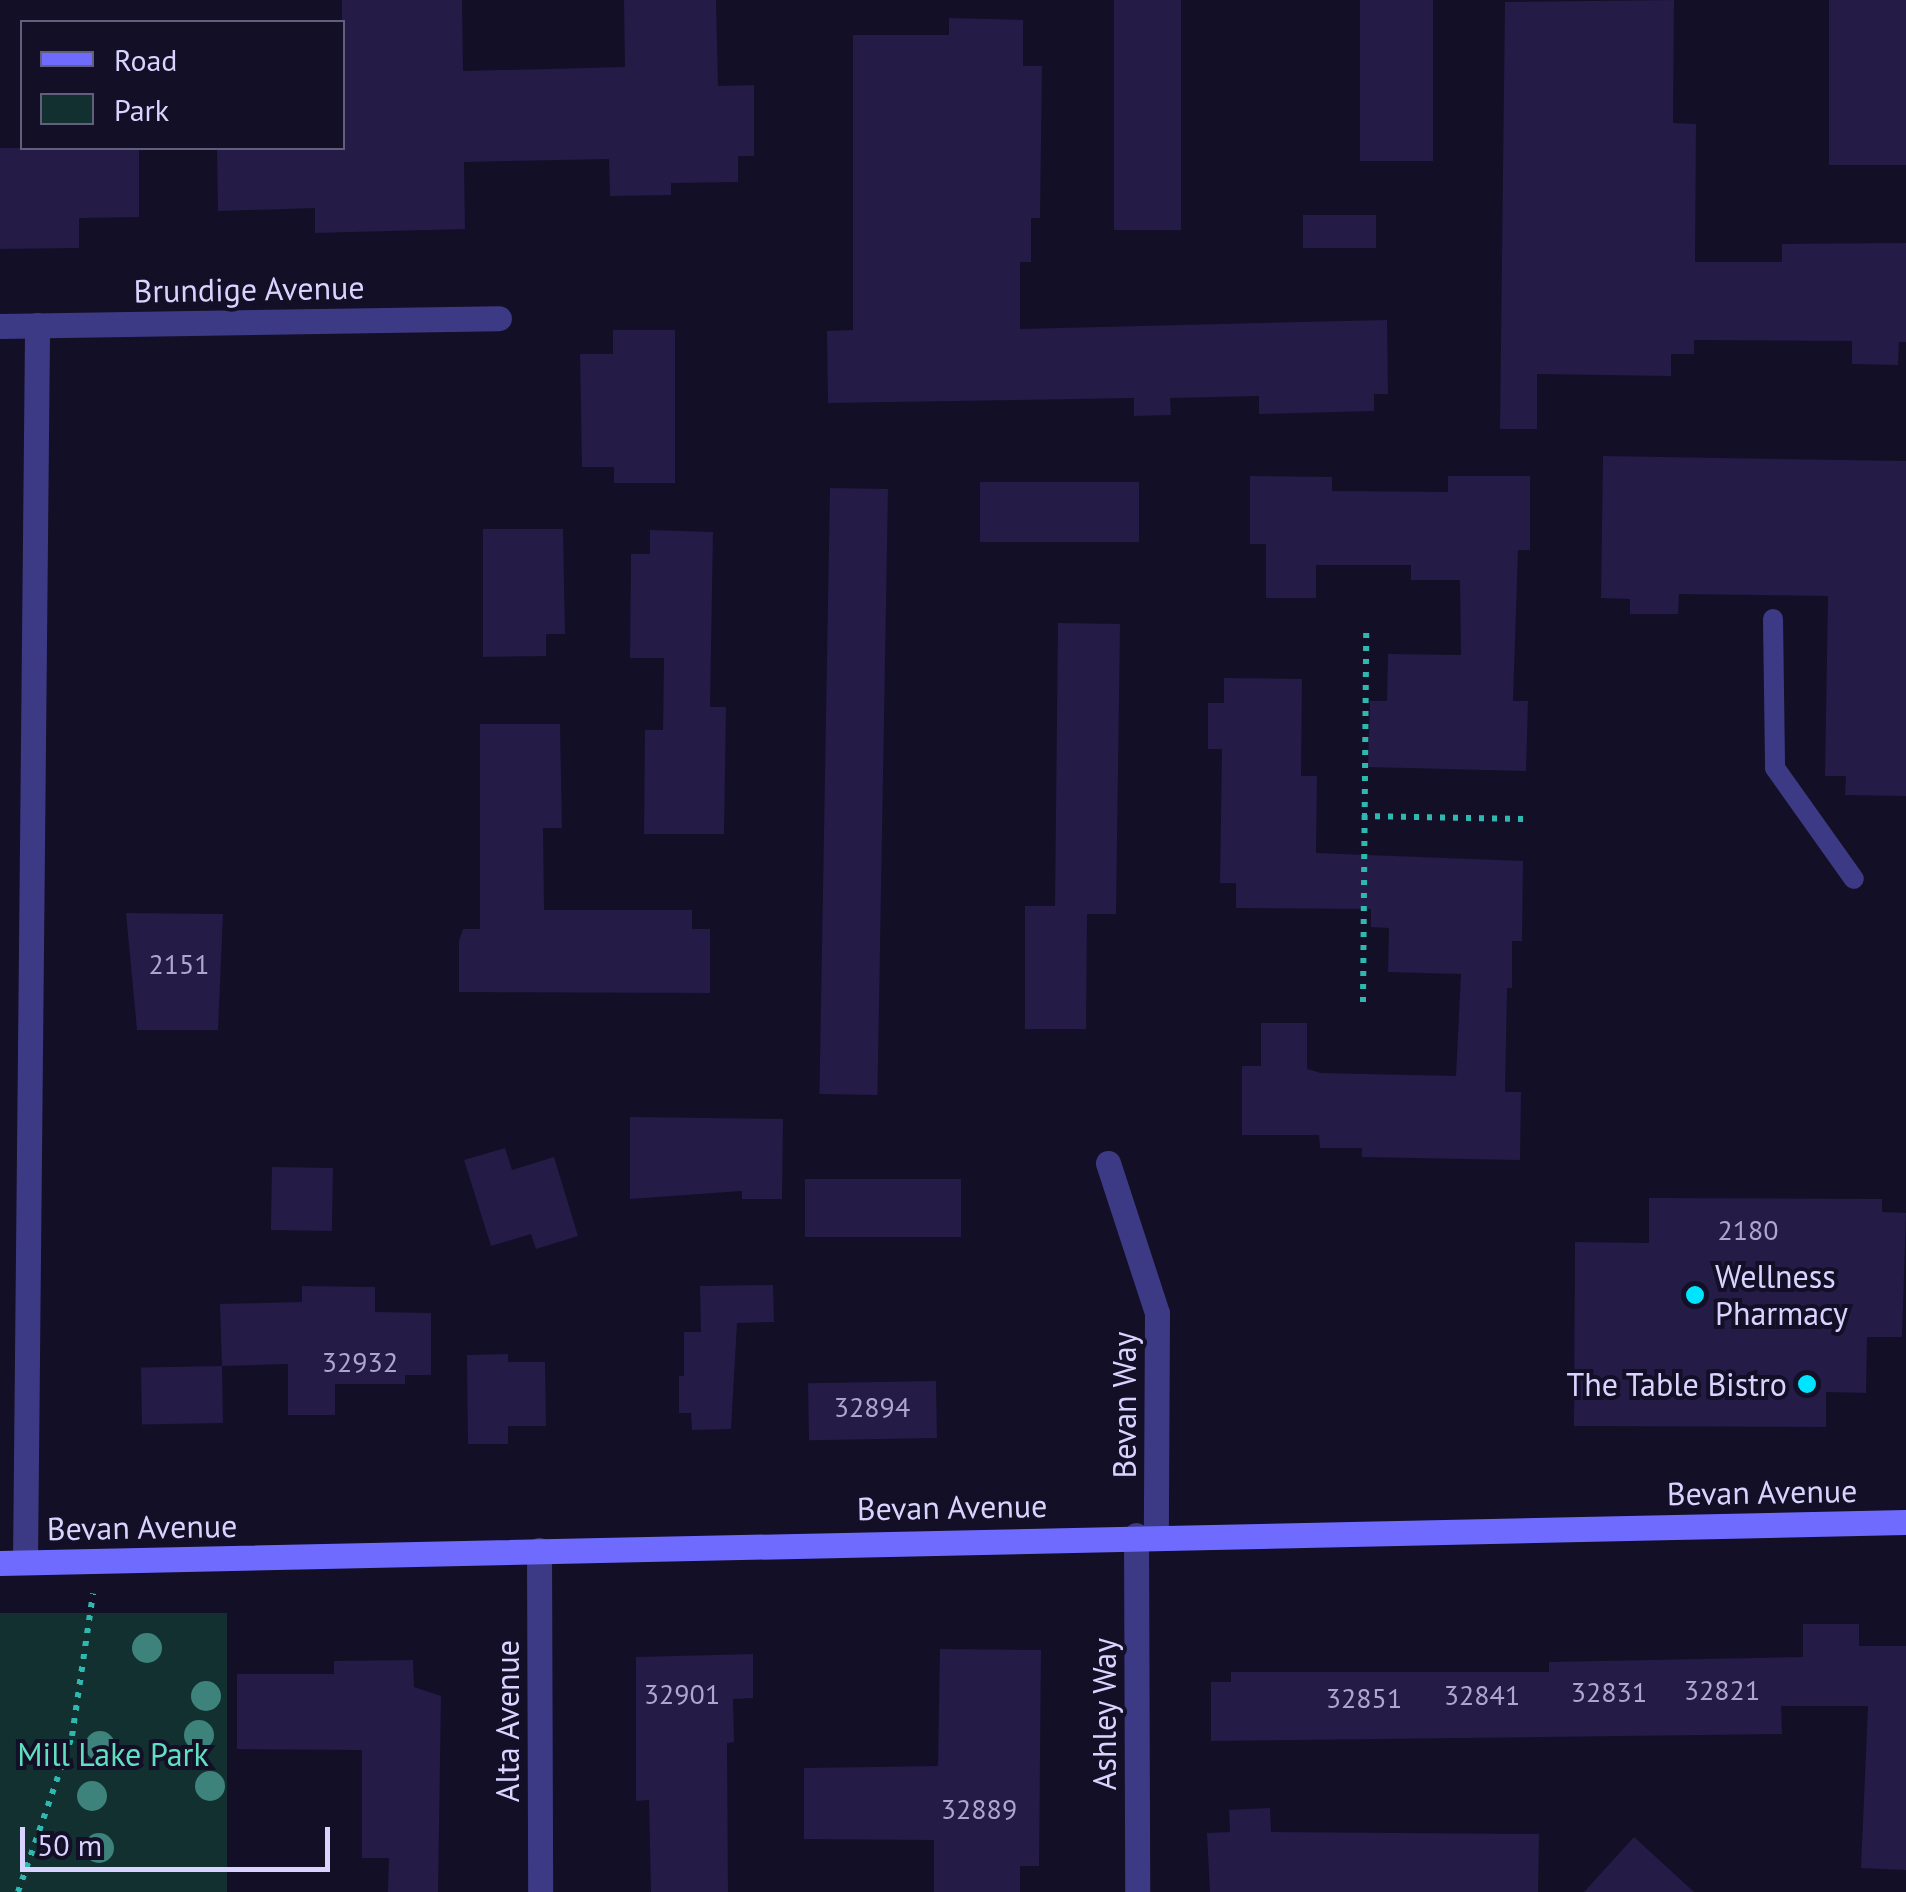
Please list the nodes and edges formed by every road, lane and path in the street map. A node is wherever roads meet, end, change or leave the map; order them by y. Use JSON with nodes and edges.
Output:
{"nodes":[{"id":1,"x":498,"y":318,"type":"dead end"},
{"id":2,"x":37,"y":325,"type":"junction"},
{"id":3,"x":0,"y":326,"type":"edge"},
{"id":4,"x":1773,"y":619,"type":"dead end"},
{"id":5,"x":1366,"y":631,"type":"dead end"},
{"id":6,"x":1362,"y":816,"type":"junction"},
{"id":7,"x":1524,"y":818,"type":"dead end"},
{"id":8,"x":1854,"y":878,"type":"dead end"},
{"id":9,"x":1362,"y":1002,"type":"dead end"},
{"id":10,"x":1108,"y":1163,"type":"dead end"},
{"id":11,"x":1906,"y":1522,"type":"edge"},
{"id":12,"x":1146,"y":1536,"type":"junction"},
{"id":13,"x":539,"y":1550,"type":"junction"},
{"id":14,"x":12,"y":1562,"type":"edge"},
{"id":15,"x":97,"y":1562,"type":"junction"},
{"id":16,"x":18,"y":1892,"type":"edge"},
{"id":17,"x":540,"y":1892,"type":"edge"},
{"id":18,"x":1137,"y":1892,"type":"edge"}],
"edges":[{"from":1,"to":2,"type":"street","name":"Brundige Avenue"},
{"from":2,"to":3,"type":"street","name":"Brundige Avenue"},
{"from":2,"to":14,"type":"street"},
{"from":4,"to":8,"type":"lane"},
{"from":5,"to":6,"type":"path"},
{"from":6,"to":7,"type":"path"},
{"from":6,"to":9,"type":"path"},
{"from":10,"to":12,"type":"street","name":"Bevan Way"},
{"from":11,"to":12,"type":"street","name":"Bevan Avenue"},
{"from":12,"to":13,"type":"street","name":"Bevan Avenue"},
{"from":12,"to":18,"type":"street","name":"Ashley Way"},
{"from":13,"to":15,"type":"street","name":"Bevan Avenue"},
{"from":13,"to":17,"type":"street","name":"Alta Avenue"},
{"from":14,"to":15,"type":"street","name":"Bevan Avenue"},
{"from":15,"to":16,"type":"path"}]}
